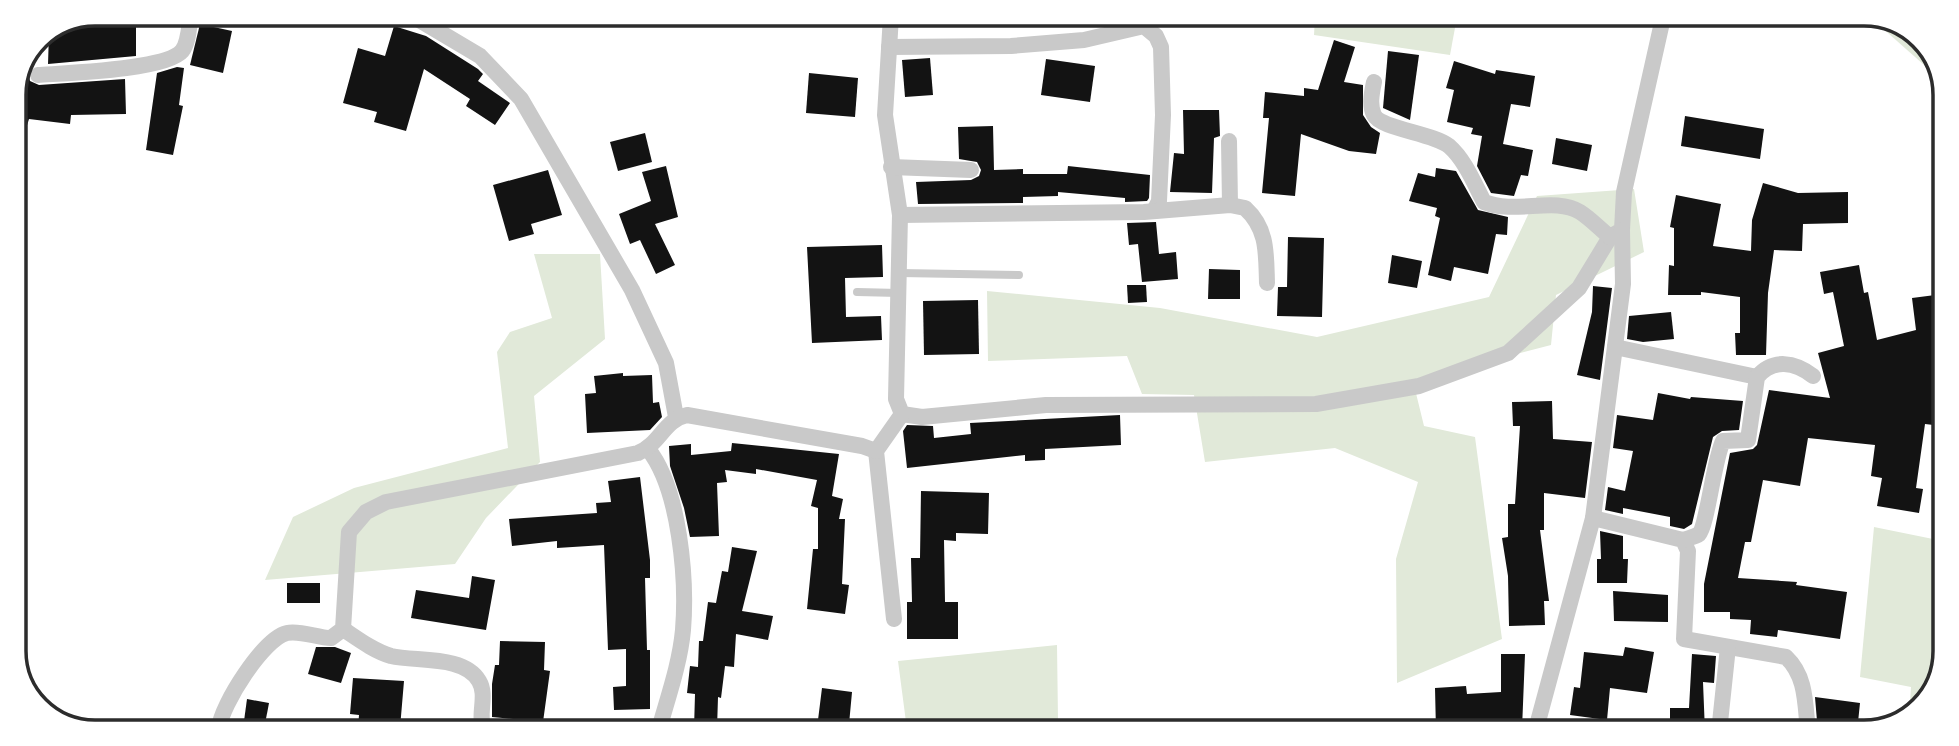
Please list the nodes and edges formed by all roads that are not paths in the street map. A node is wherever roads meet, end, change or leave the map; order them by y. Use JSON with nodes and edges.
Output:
{"nodes":[{"id":1,"x":189,"y":26,"type":"edge"},
{"id":2,"x":430,"y":26,"type":"edge"},
{"id":3,"x":890,"y":26,"type":"edge"},
{"id":4,"x":1662,"y":26,"type":"edge"},
{"id":5,"x":889,"y":47,"type":"junction"},
{"id":6,"x":38,"y":75,"type":"dead end"},
{"id":7,"x":1374,"y":82,"type":"dead end"},
{"id":8,"x":1229,"y":141,"type":"dead end"},
{"id":9,"x":891,"y":167,"type":"junction"},
{"id":10,"x":971,"y":170,"type":"dead end"},
{"id":11,"x":1230,"y":205,"type":"junction"},
{"id":12,"x":1155,"y":209,"type":"junction"},
{"id":13,"x":900,"y":215,"type":"junction"},
{"id":14,"x":1616,"y":234,"type":"junction"},
{"id":15,"x":900,"y":273,"type":"junction"},
{"id":16,"x":1019,"y":275,"type":"dead end"},
{"id":17,"x":1266,"y":283,"type":"dead end"},
{"id":18,"x":857,"y":292,"type":"dead end"},
{"id":19,"x":900,"y":293,"type":"junction"},
{"id":20,"x":1615,"y":347,"type":"junction"},
{"id":21,"x":1813,"y":376,"type":"dead end"},
{"id":22,"x":1757,"y":377,"type":"junction"},
{"id":23,"x":902,"y":414,"type":"junction"},
{"id":24,"x":677,"y":417,"type":"junction"},
{"id":25,"x":649,"y":449,"type":"junction"},
{"id":26,"x":876,"y":451,"type":"junction"},
{"id":27,"x":1593,"y":518,"type":"junction"},
{"id":28,"x":1683,"y":540,"type":"junction"},
{"id":29,"x":894,"y":619,"type":"dead end"},
{"id":30,"x":343,"y":629,"type":"junction"},
{"id":31,"x":1728,"y":648,"type":"junction"},
{"id":32,"x":221,"y":720,"type":"edge"},
{"id":33,"x":484,"y":720,"type":"edge"},
{"id":34,"x":661,"y":720,"type":"edge"},
{"id":35,"x":1538,"y":720,"type":"edge"},
{"id":36,"x":1720,"y":720,"type":"edge"},
{"id":37,"x":1807,"y":720,"type":"dead end"}],
"edges":[{"from":1,"to":6,"type":"street"},
{"from":2,"to":24,"type":"street"},
{"from":3,"to":5,"type":"street"},
{"from":4,"to":14,"type":"street"},
{"from":5,"to":9,"type":"street"},
{"from":5,"to":12,"type":"street"},
{"from":7,"to":14,"type":"street"},
{"from":8,"to":11,"type":"street"},
{"from":9,"to":10,"type":"street"},
{"from":9,"to":13,"type":"street"},
{"from":11,"to":12,"type":"street"},
{"from":11,"to":17,"type":"street"},
{"from":12,"to":13,"type":"street"},
{"from":13,"to":15,"type":"street"},
{"from":14,"to":20,"type":"street"},
{"from":14,"to":23,"type":"street"},
{"from":15,"to":16,"type":"lane"},
{"from":15,"to":19,"type":"street"},
{"from":18,"to":19,"type":"lane"},
{"from":19,"to":23,"type":"street"},
{"from":20,"to":22,"type":"street"},
{"from":20,"to":27,"type":"street"},
{"from":21,"to":22,"type":"street"},
{"from":22,"to":28,"type":"street"},
{"from":23,"to":26,"type":"street"},
{"from":24,"to":25,"type":"street"},
{"from":24,"to":26,"type":"street"},
{"from":25,"to":30,"type":"street"},
{"from":25,"to":34,"type":"street"},
{"from":26,"to":29,"type":"street"},
{"from":27,"to":28,"type":"street"},
{"from":27,"to":35,"type":"street"},
{"from":28,"to":31,"type":"street"},
{"from":30,"to":32,"type":"street"},
{"from":30,"to":33,"type":"street"},
{"from":31,"to":36,"type":"street"},
{"from":31,"to":37,"type":"street"}]}
